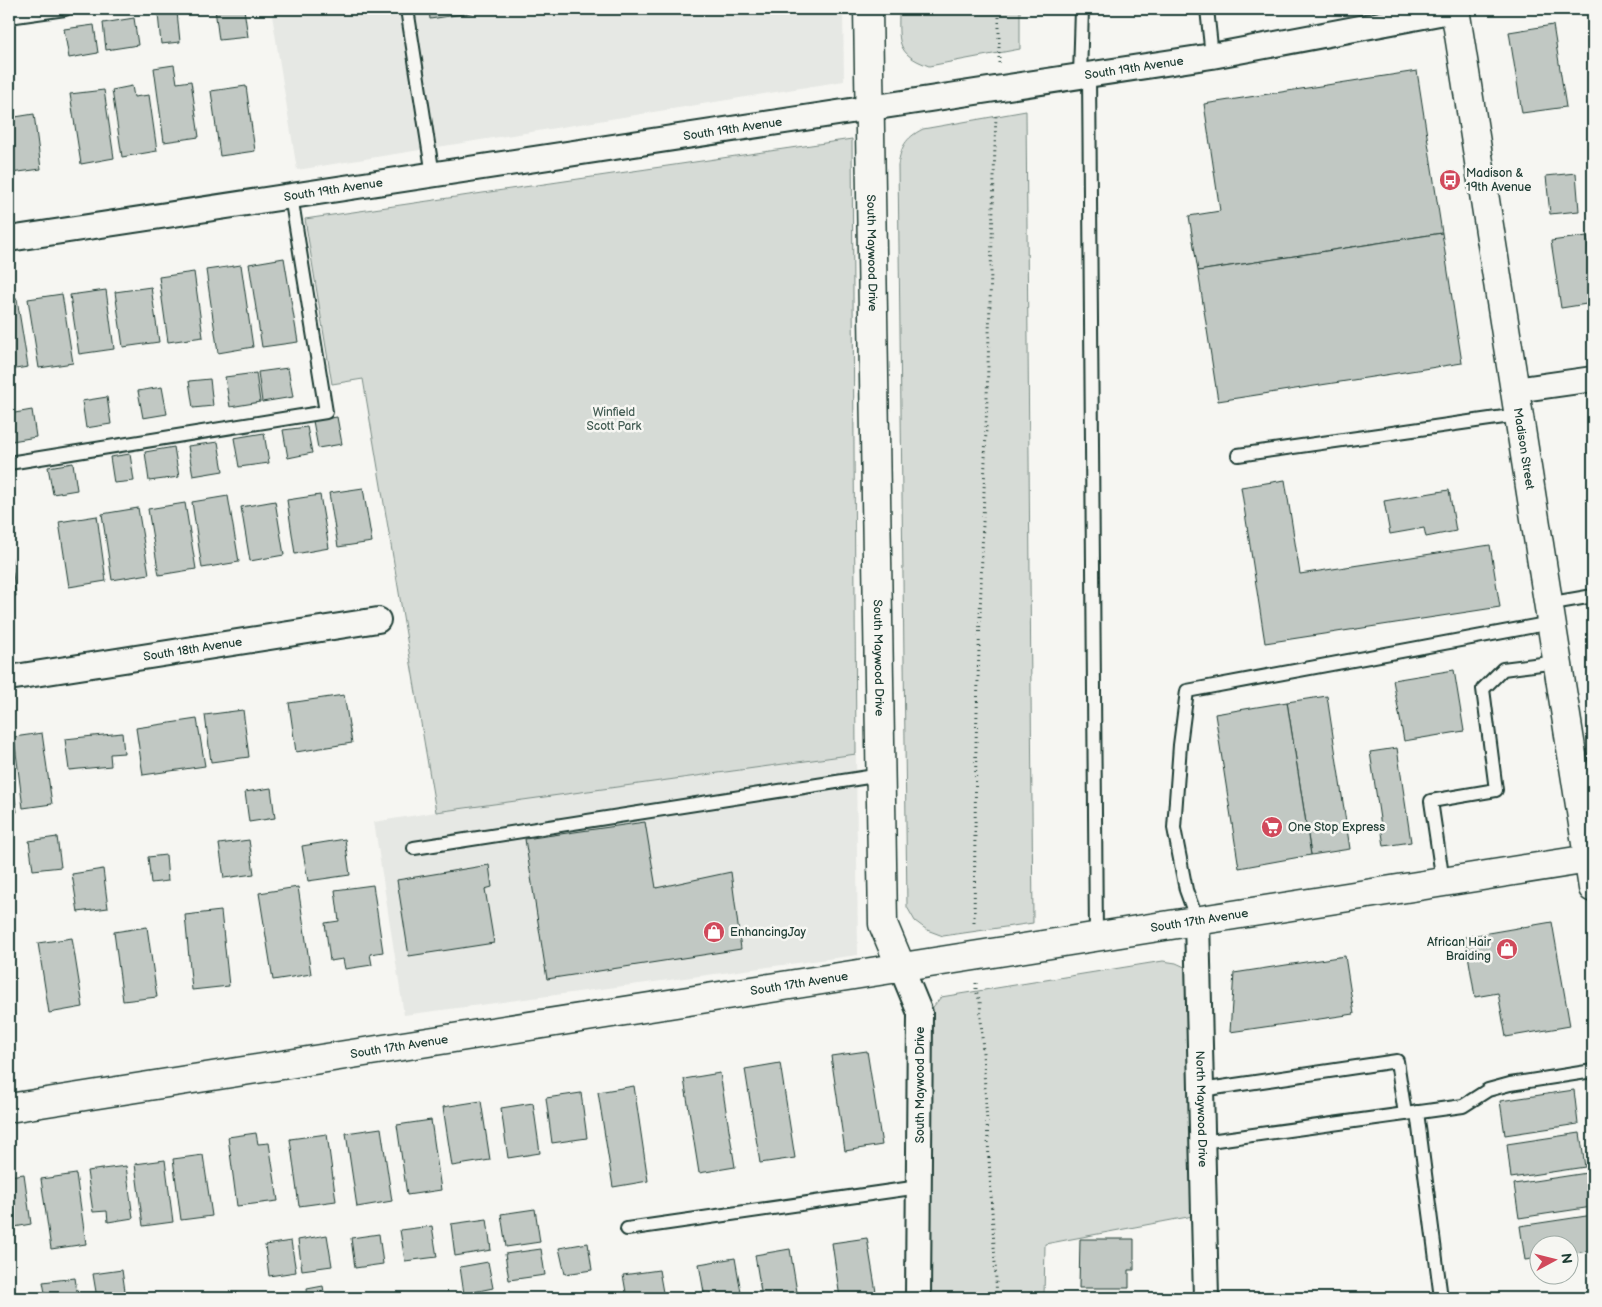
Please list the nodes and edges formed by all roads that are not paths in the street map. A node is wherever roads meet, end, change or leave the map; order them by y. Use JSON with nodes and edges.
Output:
{"nodes":[{"id":1,"x":65,"y":9,"type":"edge"},
{"id":2,"x":407,"y":9,"type":"edge"},
{"id":3,"x":868,"y":9,"type":"edge"},
{"id":4,"x":1082,"y":9,"type":"edge"},
{"id":5,"x":1207,"y":9,"type":"edge"},
{"id":6,"x":1455,"y":10,"type":"edge"},
{"id":7,"x":9,"y":17,"type":"edge"},
{"id":8,"x":1212,"y":56,"type":"junction"},
{"id":9,"x":1085,"y":76,"type":"junction"},
{"id":10,"x":870,"y":108,"type":"junction"},
{"id":11,"x":433,"y":175,"type":"junction"},
{"id":12,"x":291,"y":196,"type":"junction"},
{"id":13,"x":9,"y":239,"type":"edge"},
{"id":14,"x":1593,"y":379,"type":"edge"},
{"id":15,"x":1516,"y":403,"type":"junction"},
{"id":16,"x":1238,"y":455,"type":"dead end"},
{"id":17,"x":9,"y":463,"type":"edge"},
{"id":18,"x":1593,"y":596,"type":"edge"},
{"id":19,"x":1549,"y":613,"type":"junction"},
{"id":20,"x":378,"y":620,"type":"dead end"},
{"id":21,"x":1557,"y":662,"type":"junction"},
{"id":22,"x":9,"y":678,"type":"edge"},
{"id":23,"x":881,"y":775,"type":"junction"},
{"id":24,"x":1587,"y":811,"type":"edge"},
{"id":25,"x":414,"y":848,"type":"dead end"},
{"id":26,"x":1589,"y":858,"type":"junction"},
{"id":27,"x":1443,"y":882,"type":"junction"},
{"id":28,"x":1593,"y":888,"type":"edge"},
{"id":29,"x":1197,"y":920,"type":"junction"},
{"id":30,"x":1096,"y":936,"type":"junction"},
{"id":31,"x":901,"y":967,"type":"junction"},
{"id":32,"x":1593,"y":1071,"type":"edge"},
{"id":33,"x":1201,"y":1090,"type":"junction"},
{"id":34,"x":9,"y":1108,"type":"edge"},
{"id":35,"x":1411,"y":1113,"type":"junction"},
{"id":36,"x":1202,"y":1142,"type":"junction"},
{"id":37,"x":919,"y":1187,"type":"junction"},
{"id":38,"x":627,"y":1229,"type":"dead end"},
{"id":39,"x":918,"y":1298,"type":"edge"},
{"id":40,"x":1206,"y":1298,"type":"edge"},
{"id":41,"x":1441,"y":1298,"type":"edge"}],
"edges":[{"from":1,"to":7,"type":"lane"},
{"from":2,"to":11,"type":"lane"},
{"from":3,"to":10,"type":"street","name":"South Maywood Drive"},
{"from":4,"to":9,"type":"lane"},
{"from":5,"to":8,"type":"lane"},
{"from":6,"to":8,"type":"street","name":"South 19th Avenue"},
{"from":6,"to":15,"type":"street","name":"Madison Street"},
{"from":8,"to":9,"type":"street","name":"South 19th Avenue"},
{"from":9,"to":10,"type":"street","name":"South 19th Avenue"},
{"from":9,"to":30,"type":"lane"},
{"from":10,"to":11,"type":"street","name":"South 19th Avenue"},
{"from":10,"to":23,"type":"street","name":"South Maywood Drive"},
{"from":11,"to":12,"type":"street","name":"South 19th Avenue"},
{"from":12,"to":13,"type":"street","name":"South 19th Avenue"},
{"from":12,"to":17,"type":"lane"},
{"from":14,"to":15,"type":"street"},
{"from":15,"to":16,"type":"lane"},
{"from":15,"to":19,"type":"street","name":"Madison Street"},
{"from":18,"to":19,"type":"lane"},
{"from":19,"to":21,"type":"street","name":"Madison Street"},
{"from":19,"to":29,"type":"lane"},
{"from":20,"to":22,"type":"street","name":"South 18th Avenue"},
{"from":21,"to":24,"type":"street","name":"Madison Street"},
{"from":21,"to":27,"type":"lane"},
{"from":23,"to":25,"type":"lane"},
{"from":23,"to":31,"type":"street","name":"South Maywood Drive"},
{"from":24,"to":26,"type":"street","name":"Madison Street"},
{"from":26,"to":27,"type":"street","name":"South 17th Avenue"},
{"from":26,"to":28,"type":"street","name":"Madison Street"},
{"from":27,"to":29,"type":"street","name":"South 17th Avenue"},
{"from":29,"to":30,"type":"street","name":"South 17th Avenue"},
{"from":29,"to":33,"type":"street","name":"North Maywood Drive"},
{"from":30,"to":31,"type":"street","name":"South 17th Avenue"},
{"from":31,"to":34,"type":"street","name":"South 17th Avenue"},
{"from":31,"to":37,"type":"street","name":"South Maywood Drive"},
{"from":32,"to":35,"type":"lane"},
{"from":33,"to":35,"type":"lane"},
{"from":33,"to":36,"type":"street","name":"North Maywood Drive"},
{"from":35,"to":36,"type":"lane"},
{"from":35,"to":41,"type":"lane"},
{"from":36,"to":40,"type":"street","name":"North Maywood Drive"},
{"from":37,"to":38,"type":"lane"},
{"from":37,"to":39,"type":"street","name":"South Maywood Drive"}]}
